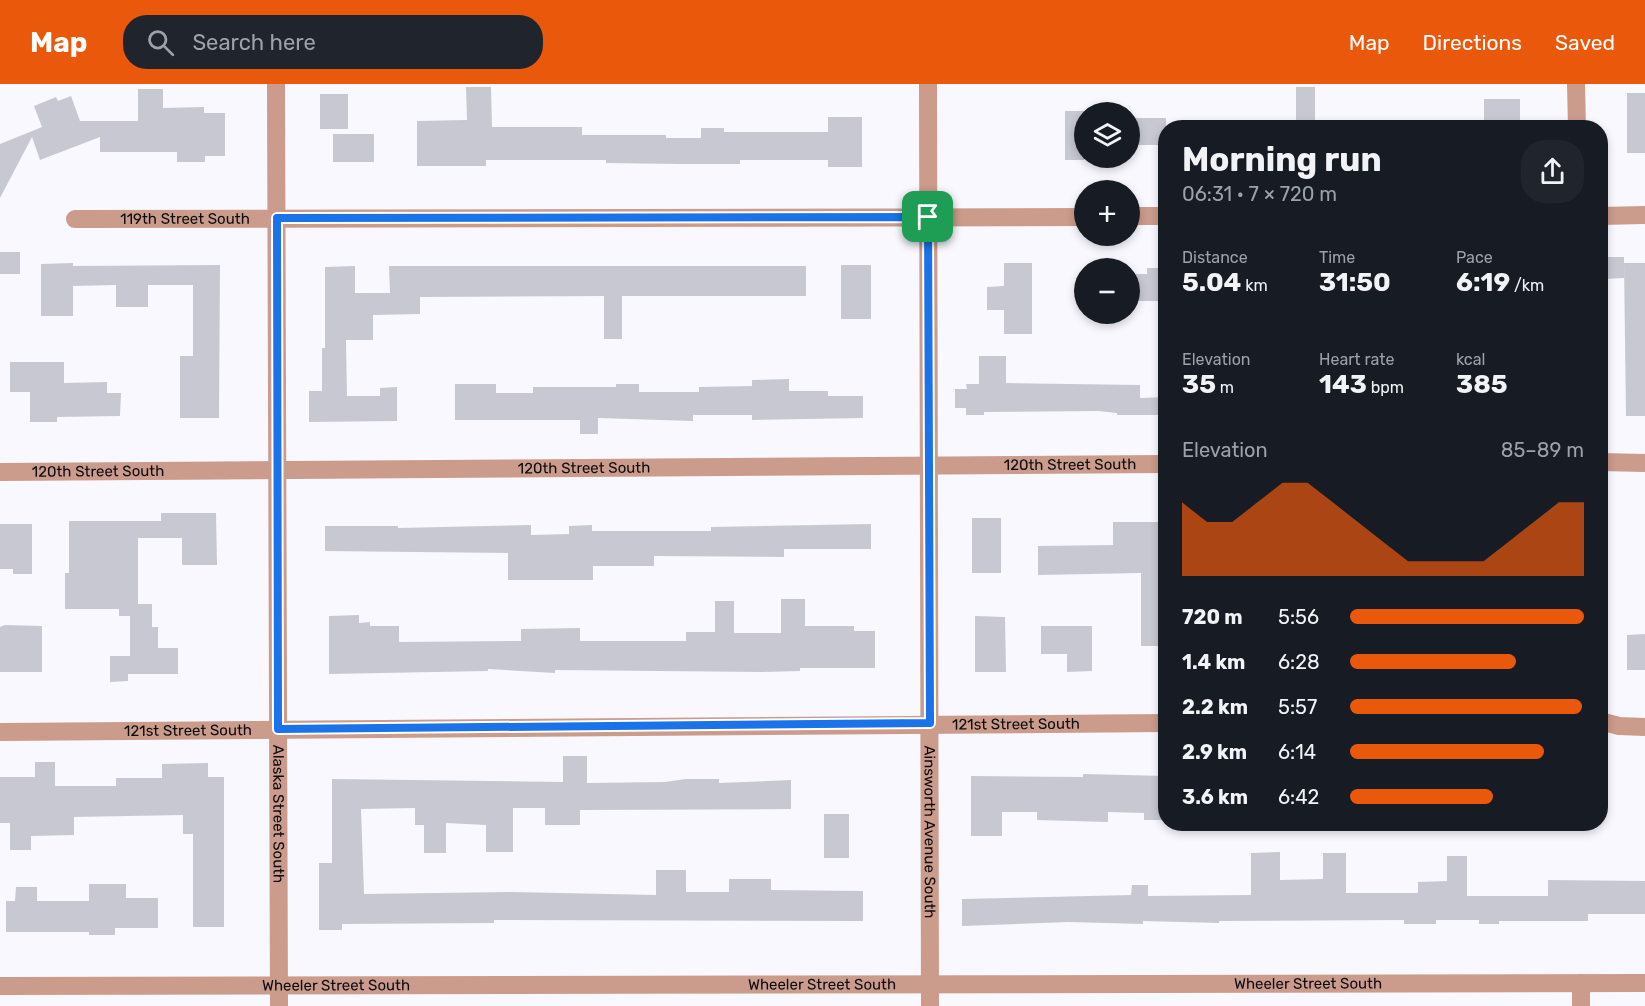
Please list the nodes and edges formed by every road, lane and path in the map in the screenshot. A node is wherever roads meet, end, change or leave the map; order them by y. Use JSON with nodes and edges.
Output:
{"nodes":[{"id":1,"x":276,"y":84,"type":"edge"},
{"id":2,"x":928,"y":84,"type":"edge"},
{"id":3,"x":1576,"y":84,"type":"edge"},
{"id":4,"x":1577,"y":120,"type":"edge"},
{"id":5,"x":1140,"y":216,"type":"edge"},
{"id":6,"x":1158,"y":216,"type":"edge"},
{"id":7,"x":1608,"y":216,"type":"edge"},
{"id":8,"x":1645,"y":216,"type":"edge"},
{"id":9,"x":928,"y":217,"type":"junction"},
{"id":10,"x":1074,"y":217,"type":"edge"},
{"id":11,"x":277,"y":218,"type":"junction"},
{"id":12,"x":75,"y":219,"type":"dead end"},
{"id":13,"x":1608,"y":462,"type":"edge"},
{"id":14,"x":1645,"y":463,"type":"edge"},
{"id":15,"x":1158,"y":464,"type":"edge"},
{"id":16,"x":929,"y":466,"type":"junction"},
{"id":17,"x":0,"y":472,"type":"edge"},
{"id":18,"x":278,"y":472,"type":"junction"},
{"id":19,"x":930,"y":723,"type":"junction"},
{"id":20,"x":1158,"y":723,"type":"edge"},
{"id":21,"x":1608,"y":723,"type":"edge"},
{"id":22,"x":1645,"y":727,"type":"edge"},
{"id":23,"x":278,"y":729,"type":"junction"},
{"id":24,"x":0,"y":732,"type":"edge"},
{"id":25,"x":1581,"y":983,"type":"junction"},
{"id":26,"x":1645,"y":983,"type":"edge"},
{"id":27,"x":930,"y":985,"type":"junction"},
{"id":28,"x":0,"y":986,"type":"edge"},
{"id":29,"x":279,"y":987,"type":"junction"},
{"id":30,"x":279,"y":1006,"type":"edge"},
{"id":31,"x":930,"y":1006,"type":"edge"},
{"id":32,"x":1581,"y":1006,"type":"edge"}],
"edges":[{"from":1,"to":11,"type":"street","name":"Alaska Street South"},
{"from":2,"to":9,"type":"street","name":"Ainsworth Avenue South"},
{"from":3,"to":4,"type":"street"},
{"from":5,"to":6,"type":"street"},
{"from":7,"to":8,"type":"street"},
{"from":9,"to":10,"type":"street","name":"119th Street South"},
{"from":9,"to":11,"type":"street","name":"119th Street South"},
{"from":9,"to":16,"type":"street","name":"Ainsworth Avenue South"},
{"from":11,"to":12,"type":"street","name":"119th Street South"},
{"from":11,"to":18,"type":"street","name":"Alaska Street South"},
{"from":13,"to":14,"type":"street"},
{"from":15,"to":16,"type":"street","name":"120th Street South"},
{"from":16,"to":18,"type":"street","name":"120th Street South"},
{"from":16,"to":19,"type":"street","name":"Ainsworth Avenue South"},
{"from":17,"to":18,"type":"street","name":"120th Street South"},
{"from":18,"to":23,"type":"street","name":"Alaska Street South"},
{"from":19,"to":20,"type":"street","name":"121st Street South"},
{"from":19,"to":23,"type":"street","name":"121st Street South"},
{"from":19,"to":27,"type":"street","name":"Ainsworth Avenue South"},
{"from":21,"to":22,"type":"street"},
{"from":23,"to":24,"type":"street","name":"121st Street South"},
{"from":23,"to":29,"type":"street","name":"Alaska Street South"},
{"from":25,"to":26,"type":"street","name":"Wheeler Street South"},
{"from":25,"to":27,"type":"street","name":"Wheeler Street South"},
{"from":25,"to":32,"type":"street"},
{"from":27,"to":29,"type":"street","name":"Wheeler Street South"},
{"from":27,"to":31,"type":"street","name":"Ainsworth Avenue South"},
{"from":28,"to":29,"type":"street","name":"Wheeler Street South"},
{"from":29,"to":30,"type":"street","name":"Alaska Street South"}]}
